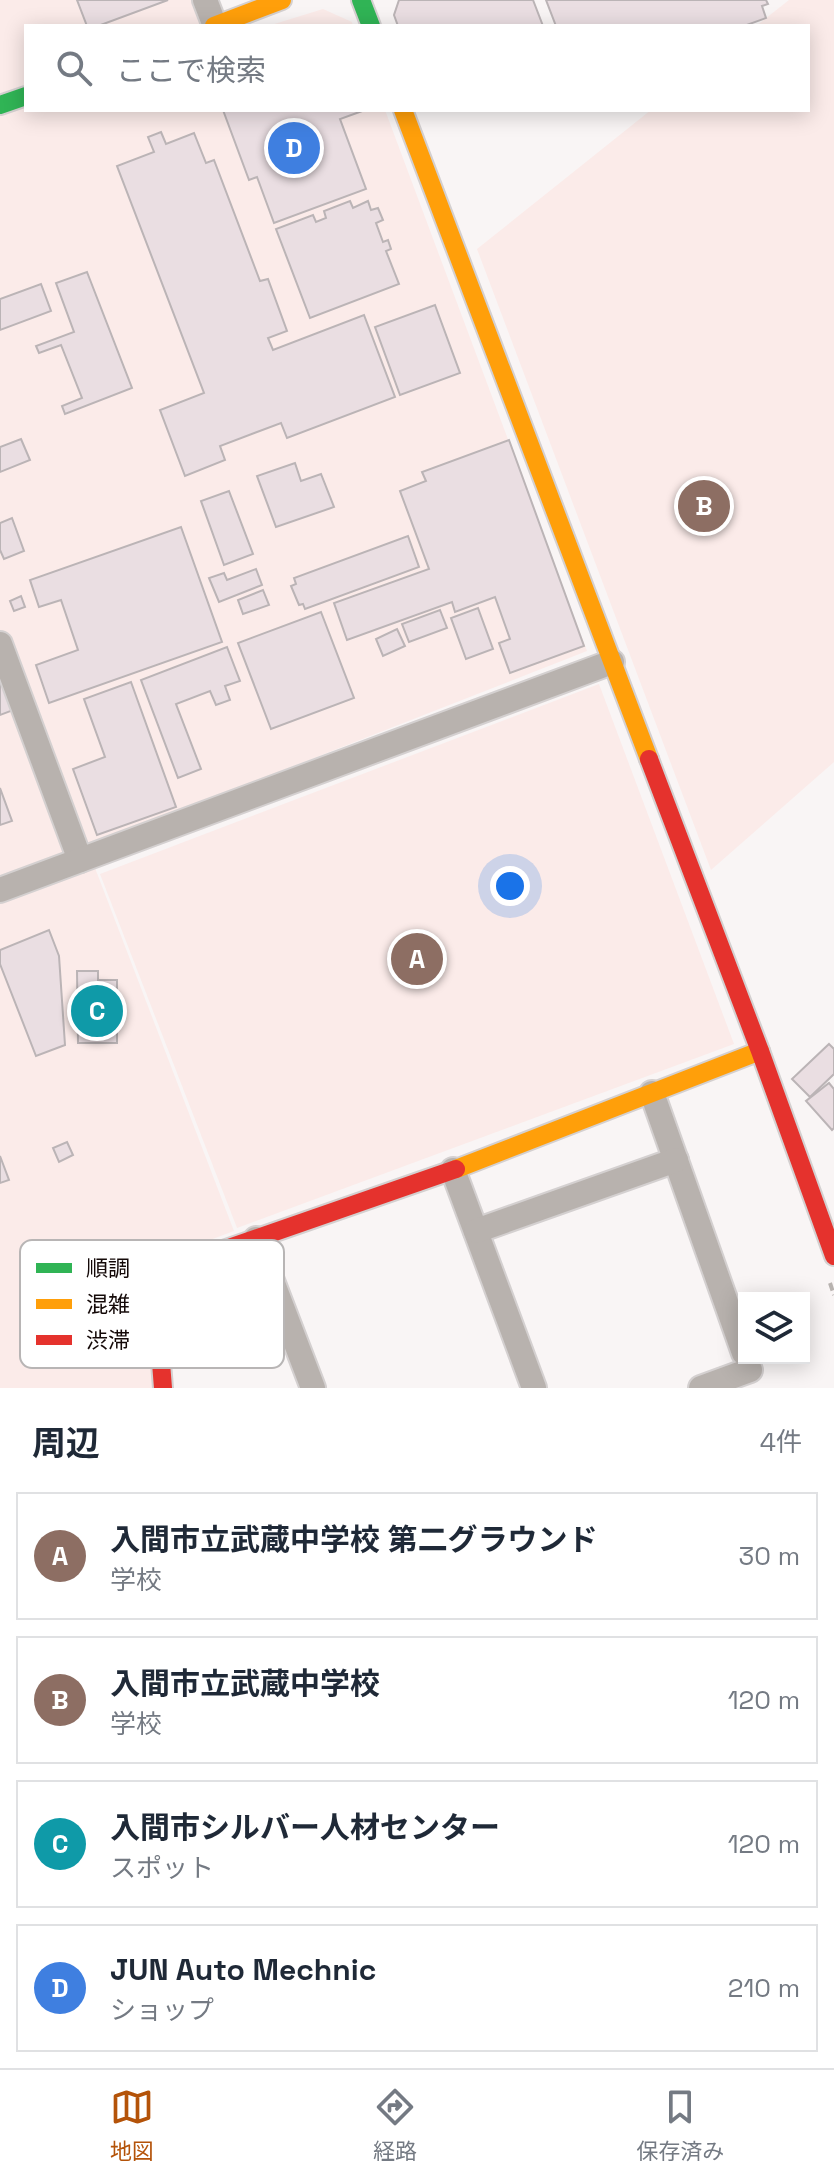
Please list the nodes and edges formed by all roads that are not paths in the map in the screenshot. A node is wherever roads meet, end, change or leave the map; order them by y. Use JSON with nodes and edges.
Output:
{"nodes":[{"id":1,"x":205,"y":0,"type":"edge"},
{"id":2,"x":282,"y":0,"type":"edge"},
{"id":3,"x":361,"y":0,"type":"edge"},
{"id":4,"x":213,"y":24,"type":"edge"},
{"id":5,"x":219,"y":24,"type":"edge"},
{"id":6,"x":370,"y":24,"type":"edge"},
{"id":7,"x":24,"y":97,"type":"edge"},
{"id":8,"x":0,"y":105,"type":"edge"},
{"id":9,"x":404,"y":112,"type":"edge"},
{"id":10,"x":0,"y":644,"type":"edge"},
{"id":11,"x":612,"y":662,"type":"junction"},
{"id":12,"x":80,"y":860,"type":"junction"},
{"id":13,"x":0,"y":890,"type":"edge"},
{"id":14,"x":760,"y":1051,"type":"junction"},
{"id":15,"x":652,"y":1093,"type":"junction"},
{"id":16,"x":676,"y":1160,"type":"junction"},
{"id":17,"x":453,"y":1170,"type":"junction"},
{"id":18,"x":476,"y":1231,"type":"junction"},
{"id":19,"x":829,"y":1232,"type":"edge"},
{"id":20,"x":256,"y":1239,"type":"joint"},
{"id":21,"x":253,"y":1240,"type":"edge"},
{"id":22,"x":834,"y":1256,"type":"edge"},
{"id":23,"x":284,"y":1312,"type":"edge"},
{"id":24,"x":749,"y":1367,"type":"edge"},
{"id":25,"x":161,"y":1368,"type":"edge"},
{"id":26,"x":163,"y":1388,"type":"edge"},
{"id":27,"x":313,"y":1388,"type":"edge"},
{"id":28,"x":534,"y":1388,"type":"edge"},
{"id":29,"x":701,"y":1388,"type":"edge"}],
"edges":[{"from":1,"to":4,"type":"street"},
{"from":2,"to":5,"type":"street"},
{"from":3,"to":6,"type":"street"},
{"from":7,"to":8,"type":"street"},
{"from":9,"to":11,"type":"street"},
{"from":10,"to":12,"type":"street"},
{"from":11,"to":12,"type":"street"},
{"from":11,"to":14,"type":"street"},
{"from":12,"to":13,"type":"street"},
{"from":14,"to":15,"type":"street"},
{"from":14,"to":19,"type":"street"},
{"from":15,"to":16,"type":"street"},
{"from":15,"to":17,"type":"street"},
{"from":16,"to":18,"type":"street"},
{"from":16,"to":24,"type":"street"},
{"from":17,"to":18,"type":"street"},
{"from":17,"to":20,"type":"street"},
{"from":18,"to":28,"type":"street"},
{"from":19,"to":22,"type":"street"},
{"from":20,"to":21,"type":"street"},
{"from":23,"to":27,"type":"street"},
{"from":24,"to":29,"type":"street"},
{"from":25,"to":26,"type":"street"}]}
